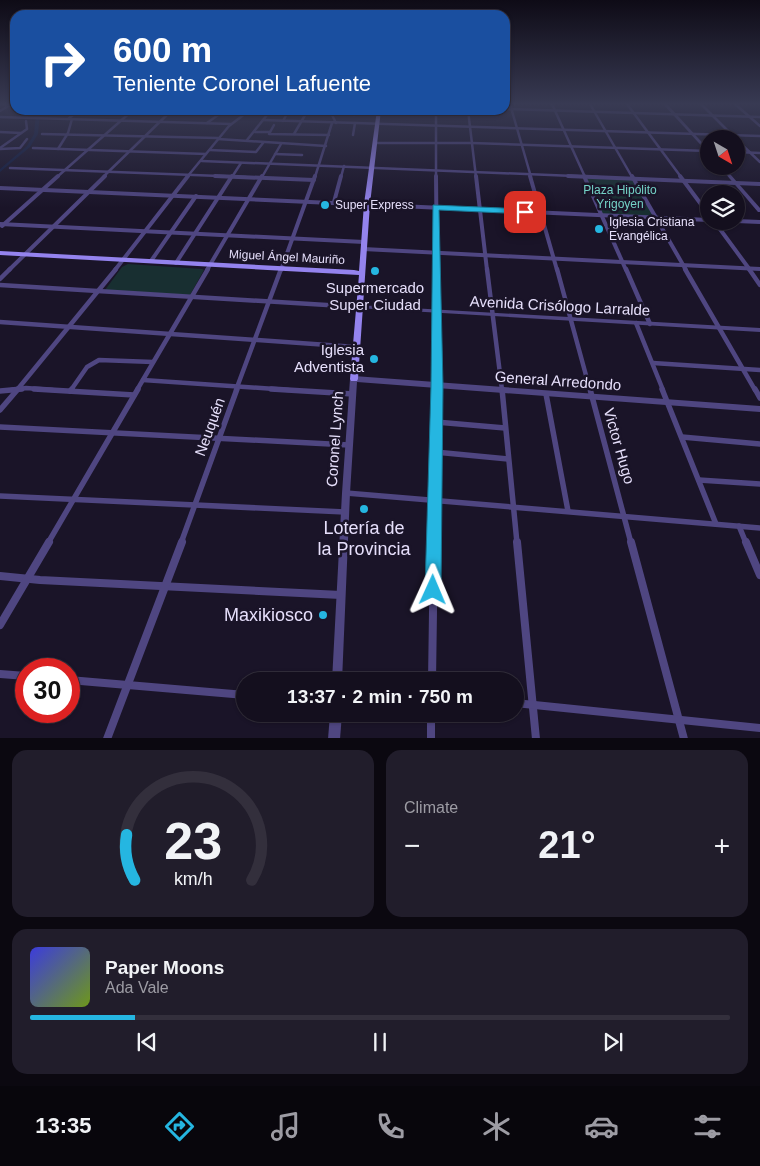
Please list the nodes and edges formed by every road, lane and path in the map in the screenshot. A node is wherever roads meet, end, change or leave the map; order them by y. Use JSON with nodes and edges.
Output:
{"nodes":[{"id":1,"x":14,"y":138,"type":"edge"},
{"id":2,"x":65,"y":138,"type":"edge"},
{"id":3,"x":100,"y":138,"type":"edge"},
{"id":4,"x":143,"y":138,"type":"edge"},
{"id":5,"x":205,"y":138,"type":"edge"},
{"id":6,"x":328,"y":138,"type":"edge"},
{"id":7,"x":376,"y":138,"type":"edge"},
{"id":8,"x":436,"y":138,"type":"edge"},
{"id":9,"x":471,"y":138,"type":"edge"},
{"id":10,"x":520,"y":138,"type":"edge"},
{"id":11,"x":568,"y":138,"type":"edge"},
{"id":12,"x":609,"y":138,"type":"edge"},
{"id":13,"x":652,"y":138,"type":"edge"},
{"id":14,"x":27,"y":139,"type":"dead end"},
{"id":15,"x":218,"y":139,"type":"junction"},
{"id":16,"x":247,"y":140,"type":"joint"},
{"id":17,"x":263,"y":143,"type":"junction"},
{"id":18,"x":376,"y":143,"type":"junction"},
{"id":19,"x":436,"y":143,"type":"junction"},
{"id":20,"x":472,"y":143,"type":"junction"},
{"id":21,"x":281,"y":144,"type":"junction"},
{"id":22,"x":522,"y":144,"type":"junction"},
{"id":23,"x":326,"y":146,"type":"junction"},
{"id":24,"x":572,"y":146,"type":"junction"},
{"id":25,"x":0,"y":148,"type":"edge"},
{"id":26,"x":32,"y":148,"type":"dead end"},
{"id":27,"x":614,"y":148,"type":"junction"},
{"id":28,"x":745,"y":148,"type":"edge"},
{"id":29,"x":58,"y":149,"type":"junction"},
{"id":30,"x":660,"y":149,"type":"junction"},
{"id":31,"x":88,"y":150,"type":"junction"},
{"id":32,"x":210,"y":150,"type":"junction"},
{"id":33,"x":129,"y":151,"type":"junction"},
{"id":34,"x":700,"y":152,"type":"edge"},
{"id":35,"x":745,"y":153,"type":"edge"},
{"id":36,"x":750,"y":153,"type":"junction"},
{"id":37,"x":760,"y":153,"type":"edge"},
{"id":38,"x":206,"y":154,"type":"junction"},
{"id":39,"x":275,"y":154,"type":"junction"},
{"id":40,"x":302,"y":155,"type":"dead end"},
{"id":41,"x":202,"y":161,"type":"junction"},
{"id":42,"x":760,"y":162,"type":"edge"},
{"id":43,"x":241,"y":163,"type":"junction"},
{"id":44,"x":270,"y":164,"type":"junction"},
{"id":45,"x":319,"y":165,"type":"junction"},
{"id":46,"x":344,"y":166,"type":"junction"},
{"id":47,"x":10,"y":168,"type":"dead end"},
{"id":48,"x":372,"y":168,"type":"junction"},
{"id":49,"x":66,"y":170,"type":"junction"},
{"id":50,"x":110,"y":171,"type":"junction"},
{"id":51,"x":436,"y":171,"type":"junction"},
{"id":52,"x":475,"y":172,"type":"junction"},
{"id":53,"x":190,"y":174,"type":"junction"},
{"id":54,"x":530,"y":175,"type":"junction"},
{"id":55,"x":729,"y":175,"type":"edge"},
{"id":56,"x":233,"y":176,"type":"junction"},
{"id":57,"x":585,"y":177,"type":"junction"},
{"id":58,"x":260,"y":178,"type":"junction"},
{"id":59,"x":632,"y":179,"type":"junction"},
{"id":60,"x":314,"y":180,"type":"junction"},
{"id":61,"x":683,"y":181,"type":"junction"},
{"id":62,"x":736,"y":183,"type":"junction"},
{"id":63,"x":760,"y":184,"type":"edge"},
{"id":64,"x":0,"y":188,"type":"edge"},
{"id":65,"x":44,"y":190,"type":"junction"},
{"id":66,"x":89,"y":192,"type":"junction"},
{"id":67,"x":174,"y":196,"type":"junction"},
{"id":68,"x":196,"y":196,"type":"junction"},
{"id":69,"x":219,"y":197,"type":"junction"},
{"id":70,"x":248,"y":199,"type":"junction"},
{"id":71,"x":307,"y":201,"type":"junction"},
{"id":72,"x":334,"y":202,"type":"junction"},
{"id":73,"x":700,"y":203,"type":"edge"},
{"id":74,"x":367,"y":204,"type":"junction"},
{"id":75,"x":436,"y":207,"type":"junction"},
{"id":76,"x":479,"y":209,"type":"junction"},
{"id":77,"x":760,"y":211,"type":"edge"},
{"id":78,"x":540,"y":212,"type":"junction"},
{"id":79,"x":602,"y":214,"type":"junction"},
{"id":80,"x":654,"y":217,"type":"junction"},
{"id":81,"x":700,"y":220,"type":"edge"},
{"id":82,"x":745,"y":221,"type":"edge"},
{"id":83,"x":760,"y":222,"type":"edge"},
{"id":84,"x":1,"y":226,"type":"edge"},
{"id":85,"x":53,"y":227,"type":"junction"},
{"id":86,"x":720,"y":230,"type":"edge"},
{"id":87,"x":145,"y":232,"type":"junction"},
{"id":88,"x":171,"y":232,"type":"junction"},
{"id":89,"x":195,"y":234,"type":"junction"},
{"id":90,"x":227,"y":236,"type":"junction"},
{"id":91,"x":293,"y":239,"type":"junction"},
{"id":92,"x":364,"y":242,"type":"junction"},
{"id":93,"x":363,"y":249,"type":"junction"},
{"id":94,"x":435,"y":253,"type":"junction"},
{"id":95,"x":0,"y":255,"type":"edge"},
{"id":96,"x":484,"y":255,"type":"junction"},
{"id":97,"x":24,"y":256,"type":"junction"},
{"id":98,"x":553,"y":259,"type":"junction"},
{"id":99,"x":122,"y":261,"type":"junction"},
{"id":100,"x":151,"y":261,"type":"junction"},
{"id":101,"x":624,"y":262,"type":"junction"},
{"id":102,"x":176,"y":263,"type":"junction"},
{"id":103,"x":683,"y":265,"type":"junction"},
{"id":104,"x":209,"y":266,"type":"junction"},
{"id":105,"x":747,"y":268,"type":"junction"},
{"id":106,"x":760,"y":269,"type":"edge"},
{"id":107,"x":281,"y":270,"type":"junction"},
{"id":108,"x":362,"y":274,"type":"junction"},
{"id":109,"x":0,"y":279,"type":"edge"},
{"id":110,"x":0,"y":285,"type":"edge"},
{"id":111,"x":760,"y":286,"type":"edge"},
{"id":112,"x":98,"y":292,"type":"junction"},
{"id":113,"x":191,"y":297,"type":"junction"},
{"id":114,"x":269,"y":302,"type":"junction"},
{"id":115,"x":359,"y":307,"type":"junction"},
{"id":116,"x":436,"y":311,"type":"junction"},
{"id":117,"x":492,"y":315,"type":"junction"},
{"id":118,"x":571,"y":319,"type":"junction"},
{"id":119,"x":0,"y":322,"type":"edge"},
{"id":120,"x":636,"y":323,"type":"junction"},
{"id":121,"x":650,"y":324,"type":"junction"},
{"id":122,"x":68,"y":326,"type":"junction"},
{"id":123,"x":719,"y":327,"type":"junction"},
{"id":124,"x":760,"y":330,"type":"edge"},
{"id":125,"x":170,"y":334,"type":"junction"},
{"id":126,"x":254,"y":340,"type":"junction"},
{"id":127,"x":356,"y":347,"type":"junction"},
{"id":128,"x":154,"y":362,"type":"junction"},
{"id":129,"x":653,"y":363,"type":"junction"},
{"id":130,"x":744,"y":369,"type":"junction"},
{"id":131,"x":760,"y":370,"type":"edge"},
{"id":132,"x":354,"y":379,"type":"junction"},
{"id":133,"x":143,"y":380,"type":"junction"},
{"id":134,"x":238,"y":385,"type":"junction"},
{"id":135,"x":437,"y":386,"type":"junction"},
{"id":136,"x":16,"y":390,"type":"junction"},
{"id":137,"x":502,"y":390,"type":"junction"},
{"id":138,"x":0,"y":391,"type":"edge"},
{"id":139,"x":70,"y":391,"type":"junction"},
{"id":140,"x":353,"y":394,"type":"junction"},
{"id":141,"x":546,"y":394,"type":"junction"},
{"id":142,"x":134,"y":395,"type":"junction"},
{"id":143,"x":591,"y":397,"type":"junction"},
{"id":144,"x":760,"y":398,"type":"edge"},
{"id":145,"x":668,"y":403,"type":"junction"},
{"id":146,"x":760,"y":409,"type":"edge"},
{"id":147,"x":0,"y":410,"type":"edge"},
{"id":148,"x":436,"y":422,"type":"junction"},
{"id":149,"x":0,"y":427,"type":"edge"},
{"id":150,"x":505,"y":428,"type":"junction"},
{"id":151,"x":113,"y":432,"type":"junction"},
{"id":152,"x":220,"y":437,"type":"junction"},
{"id":153,"x":682,"y":437,"type":"junction"},
{"id":154,"x":349,"y":444,"type":"junction"},
{"id":155,"x":760,"y":444,"type":"edge"},
{"id":156,"x":435,"y":452,"type":"junction"},
{"id":157,"x":508,"y":459,"type":"junction"},
{"id":158,"x":699,"y":480,"type":"junction"},
{"id":159,"x":760,"y":484,"type":"edge"},
{"id":160,"x":346,"y":493,"type":"junction"},
{"id":161,"x":0,"y":496,"type":"edge"},
{"id":162,"x":434,"y":499,"type":"junction"},
{"id":163,"x":75,"y":500,"type":"junction"},
{"id":164,"x":194,"y":505,"type":"junction"},
{"id":165,"x":514,"y":507,"type":"junction"},
{"id":166,"x":568,"y":511,"type":"junction"},
{"id":167,"x":345,"y":512,"type":"junction"},
{"id":168,"x":625,"y":516,"type":"junction"},
{"id":169,"x":716,"y":524,"type":"junction"},
{"id":170,"x":739,"y":526,"type":"junction"},
{"id":171,"x":760,"y":528,"type":"edge"},
{"id":172,"x":760,"y":575,"type":"edge"},
{"id":173,"x":0,"y":576,"type":"edge"},
{"id":174,"x":29,"y":578,"type":"junction"},
{"id":175,"x":166,"y":586,"type":"junction"},
{"id":176,"x":341,"y":595,"type":"junction"},
{"id":177,"x":0,"y":625,"type":"edge"},
{"id":178,"x":337,"y":672,"type":"edge"},
{"id":179,"x":432,"y":672,"type":"edge"},
{"id":180,"x":0,"y":674,"type":"edge"},
{"id":181,"x":15,"y":675,"type":"edge"},
{"id":182,"x":80,"y":681,"type":"edge"},
{"id":183,"x":128,"y":686,"type":"junction"},
{"id":184,"x":236,"y":694,"type":"edge"},
{"id":185,"x":524,"y":704,"type":"edge"},
{"id":186,"x":533,"y":704,"type":"junction"},
{"id":187,"x":679,"y":718,"type":"junction"},
{"id":188,"x":335,"y":722,"type":"edge"},
{"id":189,"x":431,"y":722,"type":"edge"},
{"id":190,"x":760,"y":728,"type":"edge"},
{"id":191,"x":107,"y":738,"type":"edge"},
{"id":192,"x":334,"y":738,"type":"edge"},
{"id":193,"x":431,"y":738,"type":"edge"},
{"id":194,"x":536,"y":738,"type":"edge"},
{"id":195,"x":684,"y":738,"type":"edge"}],
"edges":[{"from":1,"to":25,"type":"street"},
{"from":2,"to":29,"type":"street"},
{"from":3,"to":31,"type":"street"},
{"from":4,"to":33,"type":"street"},
{"from":5,"to":15,"type":"street"},
{"from":6,"to":23,"type":"street","name":"Neuquén"},
{"from":7,"to":18,"type":"main road","name":"Coronel Lynch"},
{"from":8,"to":19,"type":"street"},
{"from":9,"to":20,"type":"street"},
{"from":10,"to":22,"type":"street","name":"Victor Hugo"},
{"from":11,"to":24,"type":"street"},
{"from":12,"to":27,"type":"street"},
{"from":13,"to":30,"type":"street"},
{"from":14,"to":25,"type":"street"},
{"from":15,"to":16,"type":"street"},
{"from":15,"to":32,"type":"street"},
{"from":16,"to":17,"type":"street"},
{"from":17,"to":21,"type":"street"},
{"from":17,"to":32,"type":"street"},
{"from":18,"to":19,"type":"street"},
{"from":18,"to":48,"type":"main road","name":"Coronel Lynch"},
{"from":19,"to":20,"type":"street"},
{"from":19,"to":51,"type":"street"},
{"from":20,"to":22,"type":"street"},
{"from":20,"to":52,"type":"street"},
{"from":21,"to":23,"type":"street"},
{"from":21,"to":39,"type":"street"},
{"from":22,"to":24,"type":"street"},
{"from":22,"to":54,"type":"street","name":"Victor Hugo"},
{"from":23,"to":45,"type":"street","name":"Neuquén"},
{"from":24,"to":27,"type":"street"},
{"from":24,"to":57,"type":"street"},
{"from":26,"to":29,"type":"street"},
{"from":27,"to":30,"type":"street"},
{"from":27,"to":59,"type":"street"},
{"from":28,"to":36,"type":"street"},
{"from":29,"to":31,"type":"street"},
{"from":30,"to":34,"type":"street"},
{"from":30,"to":61,"type":"street"},
{"from":31,"to":33,"type":"street"},
{"from":31,"to":49,"type":"street"},
{"from":32,"to":38,"type":"street"},
{"from":33,"to":38,"type":"street"},
{"from":33,"to":50,"type":"street"},
{"from":35,"to":36,"type":"street"},
{"from":36,"to":37,"type":"street"},
{"from":36,"to":42,"type":"street"},
{"from":38,"to":41,"type":"street"},
{"from":39,"to":40,"type":"street"},
{"from":39,"to":44,"type":"street"},
{"from":41,"to":43,"type":"street"},
{"from":41,"to":53,"type":"street"},
{"from":43,"to":44,"type":"street"},
{"from":43,"to":56,"type":"street"},
{"from":44,"to":45,"type":"street"},
{"from":44,"to":58,"type":"street"},
{"from":45,"to":46,"type":"street"},
{"from":45,"to":60,"type":"street","name":"Neuquén"},
{"from":46,"to":48,"type":"street"},
{"from":46,"to":72,"type":"street"},
{"from":47,"to":49,"type":"street"},
{"from":48,"to":51,"type":"street"},
{"from":48,"to":74,"type":"main road","name":"Coronel Lynch"},
{"from":49,"to":50,"type":"street"},
{"from":49,"to":65,"type":"street"},
{"from":50,"to":53,"type":"street"},
{"from":50,"to":66,"type":"street"},
{"from":51,"to":52,"type":"street"},
{"from":51,"to":75,"type":"street"},
{"from":52,"to":54,"type":"street"},
{"from":52,"to":76,"type":"street"},
{"from":53,"to":56,"type":"street"},
{"from":53,"to":67,"type":"street"},
{"from":54,"to":57,"type":"street"},
{"from":54,"to":78,"type":"street","name":"Victor Hugo"},
{"from":55,"to":62,"type":"street"},
{"from":56,"to":58,"type":"street"},
{"from":56,"to":69,"type":"street"},
{"from":57,"to":59,"type":"street"},
{"from":57,"to":79,"type":"street"},
{"from":58,"to":60,"type":"street"},
{"from":58,"to":70,"type":"street"},
{"from":59,"to":61,"type":"street"},
{"from":59,"to":80,"type":"street"},
{"from":60,"to":71,"type":"street","name":"Neuquén"},
{"from":61,"to":62,"type":"street"},
{"from":61,"to":73,"type":"street"},
{"from":62,"to":63,"type":"street"},
{"from":62,"to":77,"type":"street"},
{"from":64,"to":65,"type":"street"},
{"from":65,"to":66,"type":"street"},
{"from":65,"to":84,"type":"street"},
{"from":66,"to":67,"type":"street"},
{"from":66,"to":85,"type":"street"},
{"from":67,"to":68,"type":"street"},
{"from":67,"to":87,"type":"street"},
{"from":68,"to":69,"type":"street"},
{"from":68,"to":88,"type":"street"},
{"from":69,"to":70,"type":"street"},
{"from":69,"to":89,"type":"street"},
{"from":70,"to":71,"type":"street"},
{"from":70,"to":90,"type":"street"},
{"from":71,"to":72,"type":"street"},
{"from":71,"to":91,"type":"street","name":"Neuquén"},
{"from":72,"to":74,"type":"street"},
{"from":74,"to":75,"type":"street"},
{"from":74,"to":92,"type":"main road","name":"Coronel Lynch"},
{"from":75,"to":76,"type":"street"},
{"from":75,"to":94,"type":"street"},
{"from":76,"to":78,"type":"street"},
{"from":76,"to":96,"type":"street"},
{"from":78,"to":79,"type":"street"},
{"from":78,"to":98,"type":"street","name":"Victor Hugo"},
{"from":79,"to":80,"type":"street"},
{"from":79,"to":101,"type":"street"},
{"from":80,"to":81,"type":"street"},
{"from":80,"to":103,"type":"street"},
{"from":82,"to":83,"type":"street"},
{"from":84,"to":85,"type":"street"},
{"from":85,"to":87,"type":"street"},
{"from":85,"to":97,"type":"street"},
{"from":86,"to":105,"type":"street"},
{"from":87,"to":88,"type":"street"},
{"from":87,"to":99,"type":"street"},
{"from":88,"to":89,"type":"street"},
{"from":88,"to":100,"type":"street"},
{"from":89,"to":90,"type":"street"},
{"from":89,"to":102,"type":"street"},
{"from":90,"to":91,"type":"street"},
{"from":90,"to":104,"type":"street"},
{"from":91,"to":92,"type":"street"},
{"from":91,"to":107,"type":"street","name":"Neuquén"},
{"from":92,"to":93,"type":"main road","name":"Coronel Lynch"},
{"from":93,"to":94,"type":"street"},
{"from":93,"to":108,"type":"main road","name":"Coronel Lynch"},
{"from":94,"to":96,"type":"street"},
{"from":94,"to":116,"type":"street"},
{"from":95,"to":97,"type":"main road","name":"Miguel Ángel Mauriño"},
{"from":96,"to":98,"type":"street"},
{"from":96,"to":117,"type":"street"},
{"from":97,"to":99,"type":"main road","name":"Miguel Ángel Mauriño"},
{"from":97,"to":109,"type":"street"},
{"from":98,"to":101,"type":"street"},
{"from":98,"to":118,"type":"street","name":"Victor Hugo"},
{"from":99,"to":100,"type":"main road","name":"Miguel Ángel Mauriño"},
{"from":99,"to":104,"type":"main road","name":"Miguel Ángel Mauriño"},
{"from":99,"to":112,"type":"street"},
{"from":100,"to":102,"type":"main road","name":"Miguel Ángel Mauriño"},
{"from":101,"to":103,"type":"street"},
{"from":101,"to":121,"type":"street"},
{"from":102,"to":104,"type":"main road","name":"Miguel Ángel Mauriño"},
{"from":103,"to":105,"type":"street"},
{"from":103,"to":123,"type":"street"},
{"from":104,"to":107,"type":"main road","name":"Miguel Ángel Mauriño"},
{"from":104,"to":113,"type":"street"},
{"from":105,"to":106,"type":"street"},
{"from":105,"to":111,"type":"street"},
{"from":107,"to":108,"type":"main road","name":"Miguel Ángel Mauriño"},
{"from":107,"to":114,"type":"street","name":"Neuquén"},
{"from":108,"to":115,"type":"main road","name":"Coronel Lynch"},
{"from":110,"to":112,"type":"street"},
{"from":112,"to":113,"type":"street"},
{"from":112,"to":122,"type":"street"},
{"from":113,"to":114,"type":"street"},
{"from":113,"to":125,"type":"street"},
{"from":114,"to":115,"type":"street"},
{"from":114,"to":126,"type":"street","name":"Neuquén"},
{"from":115,"to":116,"type":"street","name":"Avenida Crisólogo Larralde"},
{"from":115,"to":127,"type":"main road","name":"Coronel Lynch"},
{"from":116,"to":117,"type":"street","name":"Avenida Crisólogo Larralde"},
{"from":116,"to":135,"type":"street"},
{"from":117,"to":118,"type":"street","name":"Avenida Crisólogo Larralde"},
{"from":117,"to":137,"type":"street"},
{"from":118,"to":120,"type":"street","name":"Avenida Crisólogo Larralde"},
{"from":118,"to":143,"type":"street","name":"Victor Hugo"},
{"from":119,"to":122,"type":"street"},
{"from":120,"to":121,"type":"street","name":"Avenida Crisólogo Larralde"},
{"from":120,"to":129,"type":"street"},
{"from":121,"to":123,"type":"street","name":"Avenida Crisólogo Larralde"},
{"from":122,"to":125,"type":"street"},
{"from":122,"to":136,"type":"street"},
{"from":123,"to":124,"type":"street","name":"Avenida Crisólogo Larralde"},
{"from":123,"to":130,"type":"street"},
{"from":125,"to":126,"type":"street"},
{"from":125,"to":128,"type":"street"},
{"from":126,"to":127,"type":"street"},
{"from":126,"to":134,"type":"street","name":"Neuquén"},
{"from":127,"to":132,"type":"main road","name":"Coronel Lynch"},
{"from":128,"to":133,"type":"street"},
{"from":128,"to":139,"type":"street"},
{"from":129,"to":130,"type":"street"},
{"from":129,"to":145,"type":"street"},
{"from":130,"to":131,"type":"street"},
{"from":130,"to":144,"type":"street"},
{"from":132,"to":135,"type":"street","name":"General Arredondo"},
{"from":132,"to":140,"type":"street","name":"Coronel Lynch"},
{"from":133,"to":134,"type":"street"},
{"from":133,"to":142,"type":"street"},
{"from":134,"to":140,"type":"street"},
{"from":134,"to":152,"type":"street","name":"Neuquén"},
{"from":135,"to":137,"type":"street","name":"General Arredondo"},
{"from":135,"to":148,"type":"street"},
{"from":136,"to":138,"type":"street"},
{"from":136,"to":139,"type":"street"},
{"from":136,"to":147,"type":"street"},
{"from":137,"to":141,"type":"street","name":"General Arredondo"},
{"from":137,"to":150,"type":"street"},
{"from":139,"to":142,"type":"street"},
{"from":140,"to":154,"type":"street","name":"Coronel Lynch"},
{"from":141,"to":143,"type":"street","name":"General Arredondo"},
{"from":141,"to":166,"type":"street"},
{"from":142,"to":151,"type":"street"},
{"from":143,"to":145,"type":"street","name":"General Arredondo"},
{"from":143,"to":168,"type":"street","name":"Victor Hugo"},
{"from":145,"to":146,"type":"street","name":"General Arredondo"},
{"from":145,"to":153,"type":"street"},
{"from":148,"to":150,"type":"street"},
{"from":148,"to":156,"type":"street"},
{"from":149,"to":151,"type":"street"},
{"from":150,"to":157,"type":"street"},
{"from":151,"to":152,"type":"street"},
{"from":151,"to":163,"type":"street"},
{"from":152,"to":154,"type":"street"},
{"from":152,"to":164,"type":"street","name":"Neuquén"},
{"from":153,"to":155,"type":"street"},
{"from":153,"to":158,"type":"street"},
{"from":154,"to":160,"type":"street","name":"Coronel Lynch"},
{"from":156,"to":157,"type":"street"},
{"from":156,"to":162,"type":"street"},
{"from":157,"to":165,"type":"street"},
{"from":158,"to":159,"type":"street"},
{"from":158,"to":169,"type":"street"},
{"from":160,"to":162,"type":"street"},
{"from":160,"to":167,"type":"street","name":"Coronel Lynch"},
{"from":161,"to":163,"type":"street"},
{"from":162,"to":165,"type":"street"},
{"from":162,"to":179,"type":"street"},
{"from":163,"to":164,"type":"street"},
{"from":163,"to":174,"type":"street"},
{"from":164,"to":167,"type":"street"},
{"from":164,"to":175,"type":"street","name":"Neuquén"},
{"from":165,"to":166,"type":"street"},
{"from":165,"to":186,"type":"street"},
{"from":166,"to":168,"type":"street"},
{"from":167,"to":176,"type":"street","name":"Coronel Lynch"},
{"from":168,"to":169,"type":"street"},
{"from":168,"to":187,"type":"street","name":"Victor Hugo"},
{"from":169,"to":170,"type":"street"},
{"from":170,"to":171,"type":"street"},
{"from":170,"to":172,"type":"street"},
{"from":173,"to":174,"type":"street"},
{"from":174,"to":175,"type":"street"},
{"from":174,"to":177,"type":"street"},
{"from":175,"to":176,"type":"street"},
{"from":175,"to":183,"type":"street","name":"Neuquén"},
{"from":176,"to":178,"type":"street","name":"Coronel Lynch"},
{"from":180,"to":181,"type":"street"},
{"from":182,"to":183,"type":"street"},
{"from":183,"to":184,"type":"street"},
{"from":183,"to":191,"type":"street","name":"Neuquén"},
{"from":185,"to":186,"type":"street"},
{"from":186,"to":187,"type":"street"},
{"from":186,"to":194,"type":"street"},
{"from":187,"to":190,"type":"street"},
{"from":187,"to":195,"type":"street","name":"Victor Hugo"},
{"from":188,"to":192,"type":"street"},
{"from":189,"to":193,"type":"street"}]}
